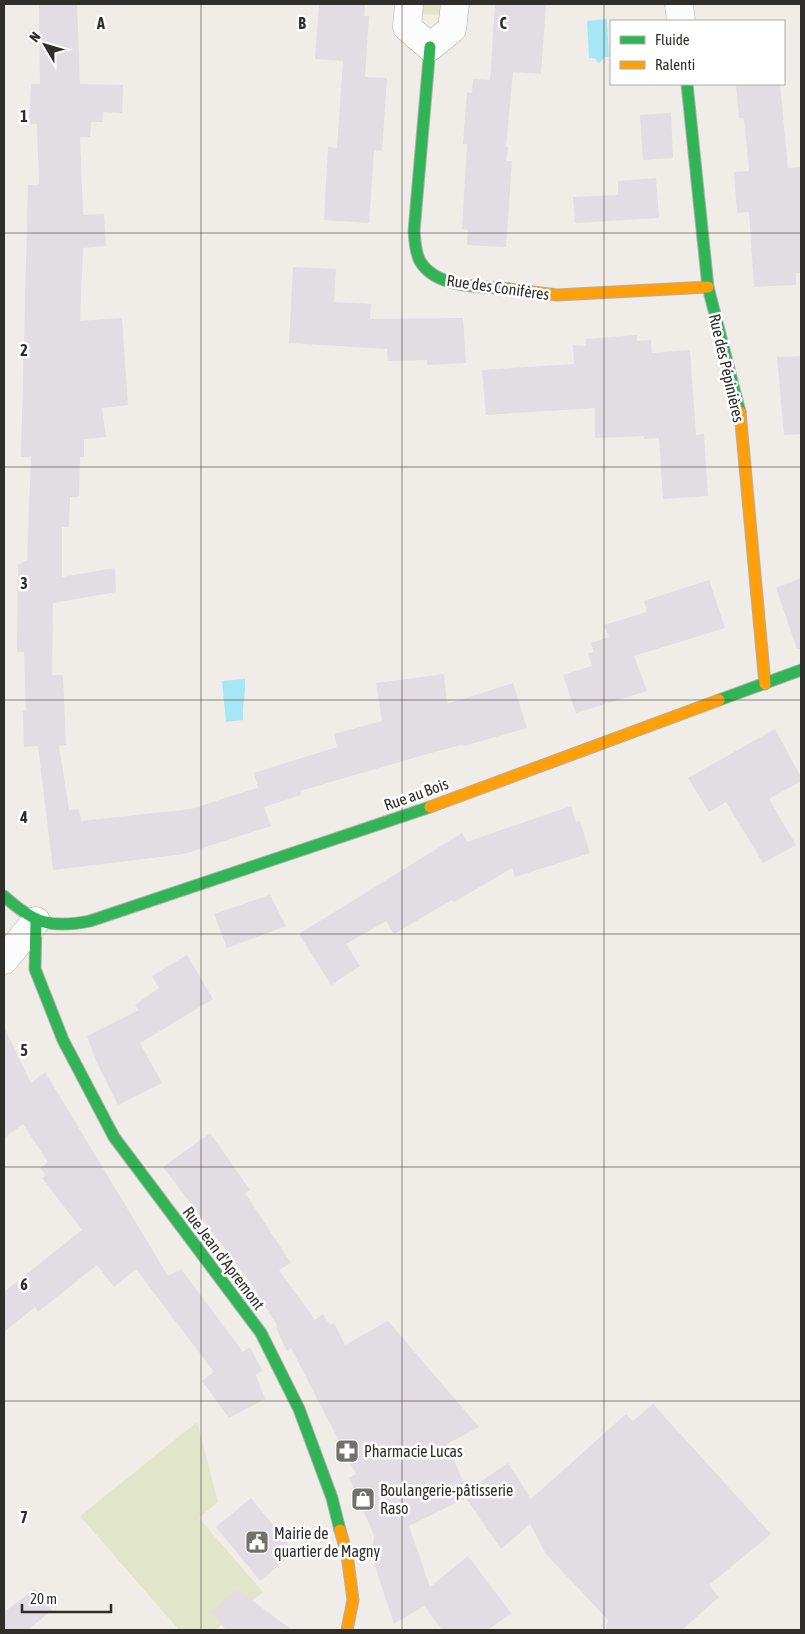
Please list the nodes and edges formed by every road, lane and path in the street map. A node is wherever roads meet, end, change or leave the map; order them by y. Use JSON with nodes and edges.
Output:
{"nodes":[{"id":1,"x":409,"y":4,"type":"edge"},
{"id":2,"x":455,"y":4,"type":"edge"},
{"id":3,"x":679,"y":4,"type":"edge"},
{"id":4,"x":681,"y":20,"type":"edge"},
{"id":5,"x":430,"y":47,"type":"junction"},
{"id":6,"x":687,"y":85,"type":"edge"},
{"id":7,"x":708,"y":287,"type":"junction"},
{"id":8,"x":801,"y":670,"type":"edge"},
{"id":9,"x":765,"y":684,"type":"junction"},
{"id":10,"x":4,"y":896,"type":"edge"},
{"id":11,"x":36,"y":921,"type":"junction"},
{"id":12,"x":4,"y":960,"type":"edge"},
{"id":13,"x":347,"y":1630,"type":"edge"}],
"edges":[{"from":1,"to":5,"type":"street"},
{"from":2,"to":5,"type":"street"},
{"from":3,"to":4,"type":"street"},
{"from":5,"to":7,"type":"street","name":"Rue des Conifères"},
{"from":6,"to":7,"type":"street","name":"Rue des Pépinières"},
{"from":7,"to":9,"type":"street","name":"Rue des Pépinières"},
{"from":8,"to":9,"type":"street","name":"Rue au Bois"},
{"from":9,"to":11,"type":"street","name":"Rue au Bois"},
{"from":10,"to":11,"type":"street"},
{"from":11,"to":12,"type":"street"},
{"from":11,"to":13,"type":"street","name":"Rue Jean d'Apremont"}]}
